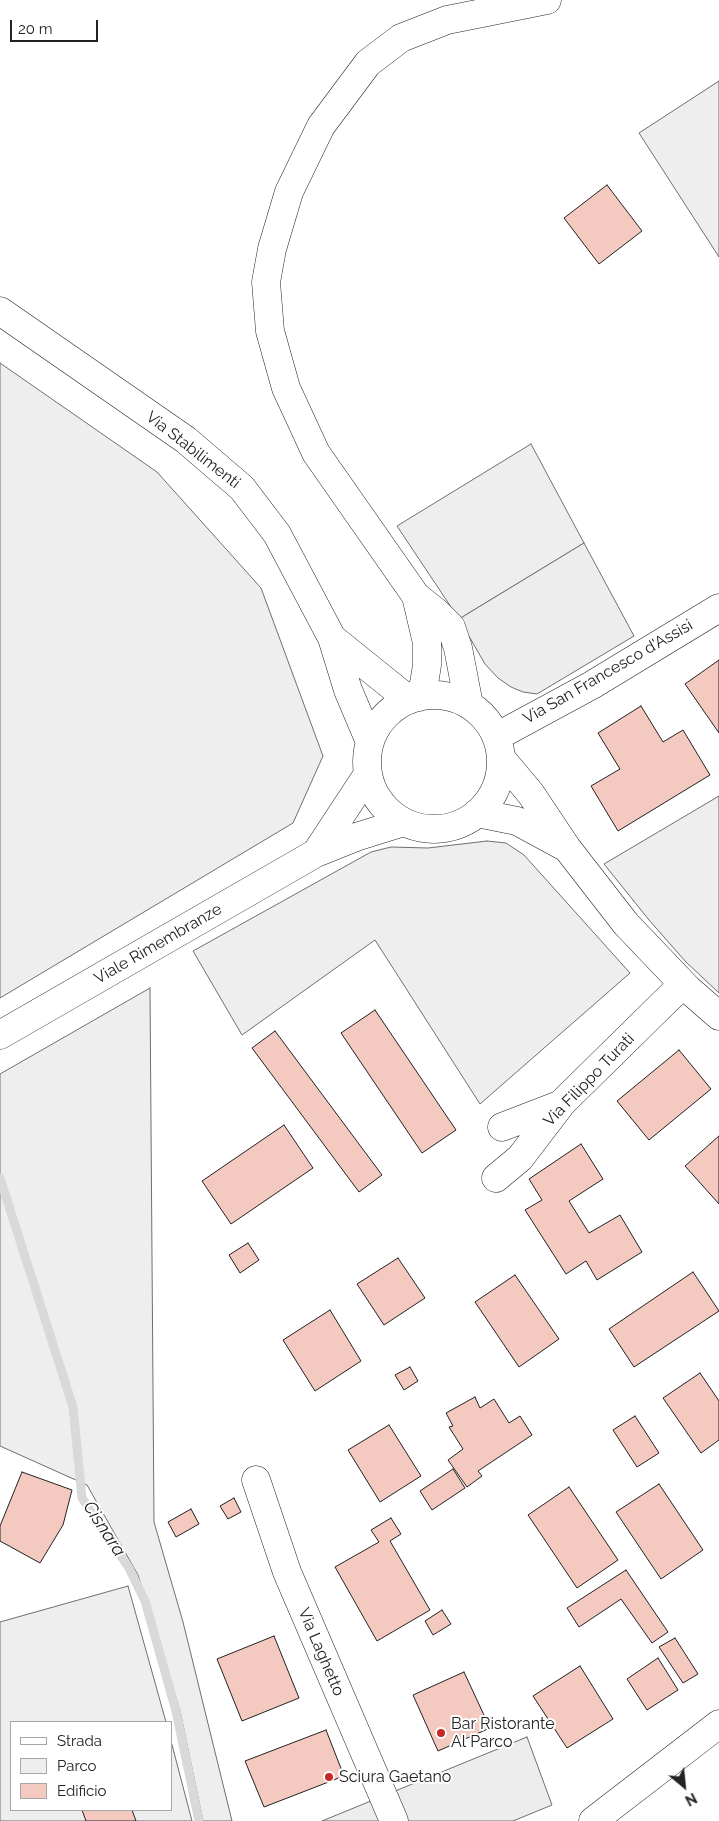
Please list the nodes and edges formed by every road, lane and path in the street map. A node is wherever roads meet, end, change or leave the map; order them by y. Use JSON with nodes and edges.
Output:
{"nodes":[{"id":1,"x":547,"y":0,"type":"edge"},
{"id":2,"x":0,"y":311,"type":"edge"},
{"id":3,"x":416,"y":596,"type":"junction"},
{"id":4,"x":719,"y":608,"type":"edge"},
{"id":5,"x":332,"y":638,"type":"junction"},
{"id":6,"x":414,"y":699,"type":"junction"},
{"id":7,"x":469,"y":705,"type":"junction"},
{"id":8,"x":370,"y":742,"type":"junction"},
{"id":9,"x":499,"y":747,"type":"junction"},
{"id":10,"x":368,"y":774,"type":"junction"},
{"id":11,"x":478,"y":814,"type":"junction"},
{"id":12,"x":404,"y":822,"type":"junction"},
{"id":13,"x":567,"y":848,"type":"junction"},
{"id":14,"x":316,"y":853,"type":"junction"},
{"id":15,"x":683,"y":984,"type":"junction"},
{"id":16,"x":719,"y":1016,"type":"edge"},
{"id":17,"x":0,"y":1035,"type":"edge"},
{"id":18,"x":562,"y":1103,"type":"junction"},
{"id":19,"x":502,"y":1127,"type":"dead end"},
{"id":20,"x":496,"y":1178,"type":"dead end"},
{"id":21,"x":256,"y":1480,"type":"dead end"},
{"id":22,"x":719,"y":1724,"type":"edge"},
{"id":23,"x":394,"y":1821,"type":"edge"},
{"id":24,"x":593,"y":1821,"type":"edge"}],
"edges":[{"from":1,"to":3,"type":"street"},
{"from":2,"to":5,"type":"street","name":"Via Stabilimenti"},
{"from":3,"to":6,"type":"street"},
{"from":3,"to":7,"type":"street"},
{"from":4,"to":9,"type":"street","name":"Via San Francesco d'Assisi"},
{"from":5,"to":6,"type":"street","name":"Via Stabilimenti"},
{"from":5,"to":8,"type":"street","name":"Via Stabilimenti"},
{"from":6,"to":7,"type":"street"},
{"from":6,"to":8,"type":"street"},
{"from":7,"to":9,"type":"street"},
{"from":8,"to":10,"type":"street"},
{"from":9,"to":11,"type":"street"},
{"from":9,"to":13,"type":"street"},
{"from":10,"to":12,"type":"street"},
{"from":10,"to":14,"type":"street","name":"Viale Rimembranze"},
{"from":11,"to":12,"type":"street"},
{"from":11,"to":13,"type":"street"},
{"from":12,"to":14,"type":"street","name":"Viale Rimembranze"},
{"from":13,"to":15,"type":"street"},
{"from":14,"to":17,"type":"street","name":"Viale Rimembranze"},
{"from":15,"to":16,"type":"street"},
{"from":15,"to":18,"type":"street","name":"Via Filippo Turati"},
{"from":18,"to":19,"type":"street"},
{"from":18,"to":20,"type":"street","name":"Via Filippo Turati"},
{"from":21,"to":23,"type":"street","name":"Via Laghetto"},
{"from":22,"to":24,"type":"street"}]}
